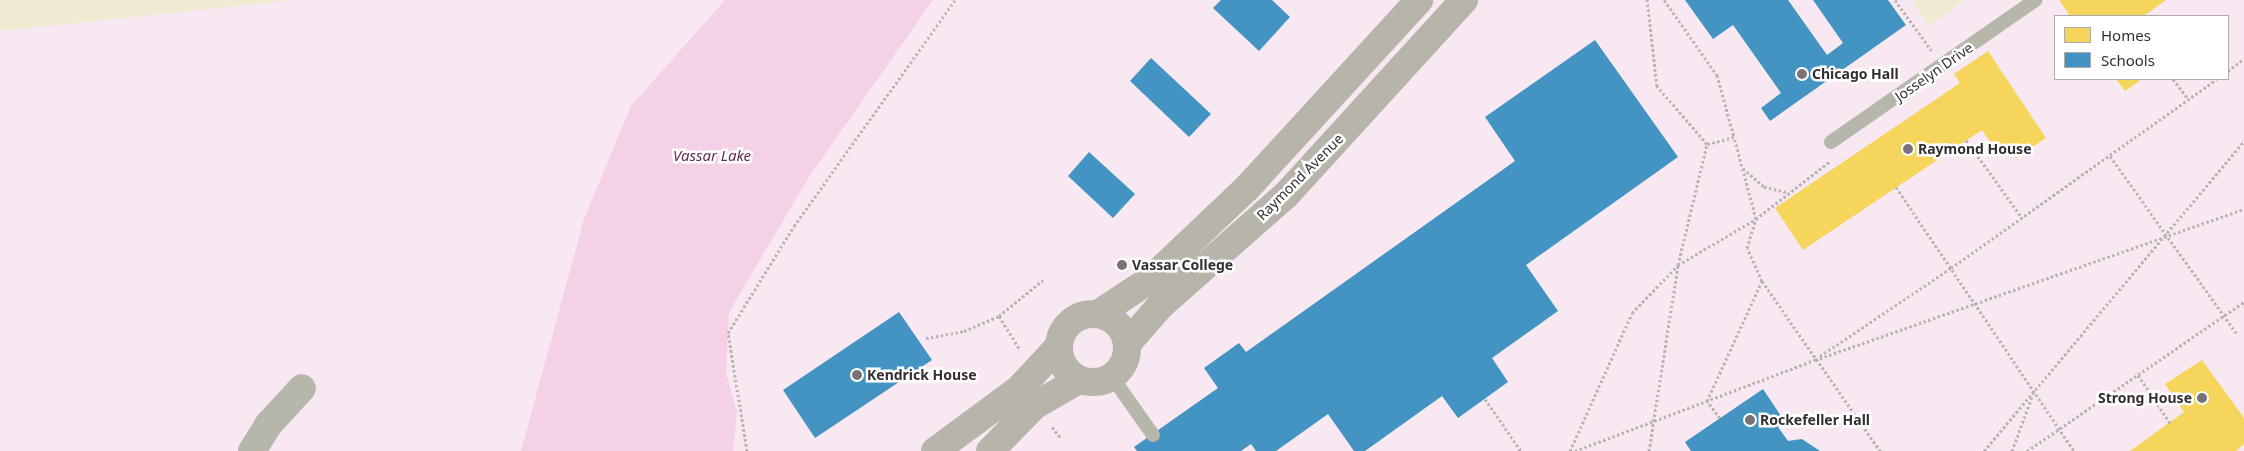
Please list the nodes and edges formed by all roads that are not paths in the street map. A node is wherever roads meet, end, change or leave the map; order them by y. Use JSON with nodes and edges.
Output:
{"nodes":[{"id":1,"x":1419,"y":0,"type":"edge"},
{"id":2,"x":1464,"y":0,"type":"edge"},
{"id":3,"x":2035,"y":0,"type":"edge"},
{"id":4,"x":1831,"y":142,"type":"dead end"},
{"id":5,"x":1098,"y":314,"type":"junction"},
{"id":6,"x":1127,"y":344,"type":"junction"},
{"id":7,"x":1058,"y":347,"type":"junction"},
{"id":8,"x":1112,"y":377,"type":"junction"},
{"id":9,"x":1079,"y":380,"type":"junction"},
{"id":10,"x":302,"y":388,"type":"dead end"},
{"id":11,"x":1153,"y":435,"type":"dead end"},
{"id":12,"x":252,"y":451,"type":"edge"},
{"id":13,"x":935,"y":451,"type":"edge"},
{"id":14,"x":990,"y":451,"type":"edge"}],
"edges":[{"from":1,"to":5,"type":"main road"},
{"from":2,"to":6,"type":"main road","name":"Raymond Avenue"},
{"from":3,"to":4,"type":"lane","name":"Josselyn Drive"},
{"from":5,"to":6,"type":"main road"},
{"from":5,"to":7,"type":"main road"},
{"from":6,"to":8,"type":"main road","name":"Raymond Avenue"},
{"from":7,"to":9,"type":"main road"},
{"from":7,"to":13,"type":"main road"},
{"from":8,"to":9,"type":"main road"},
{"from":8,"to":11,"type":"lane"},
{"from":9,"to":14,"type":"main road"},
{"from":10,"to":12,"type":"street"}]}
